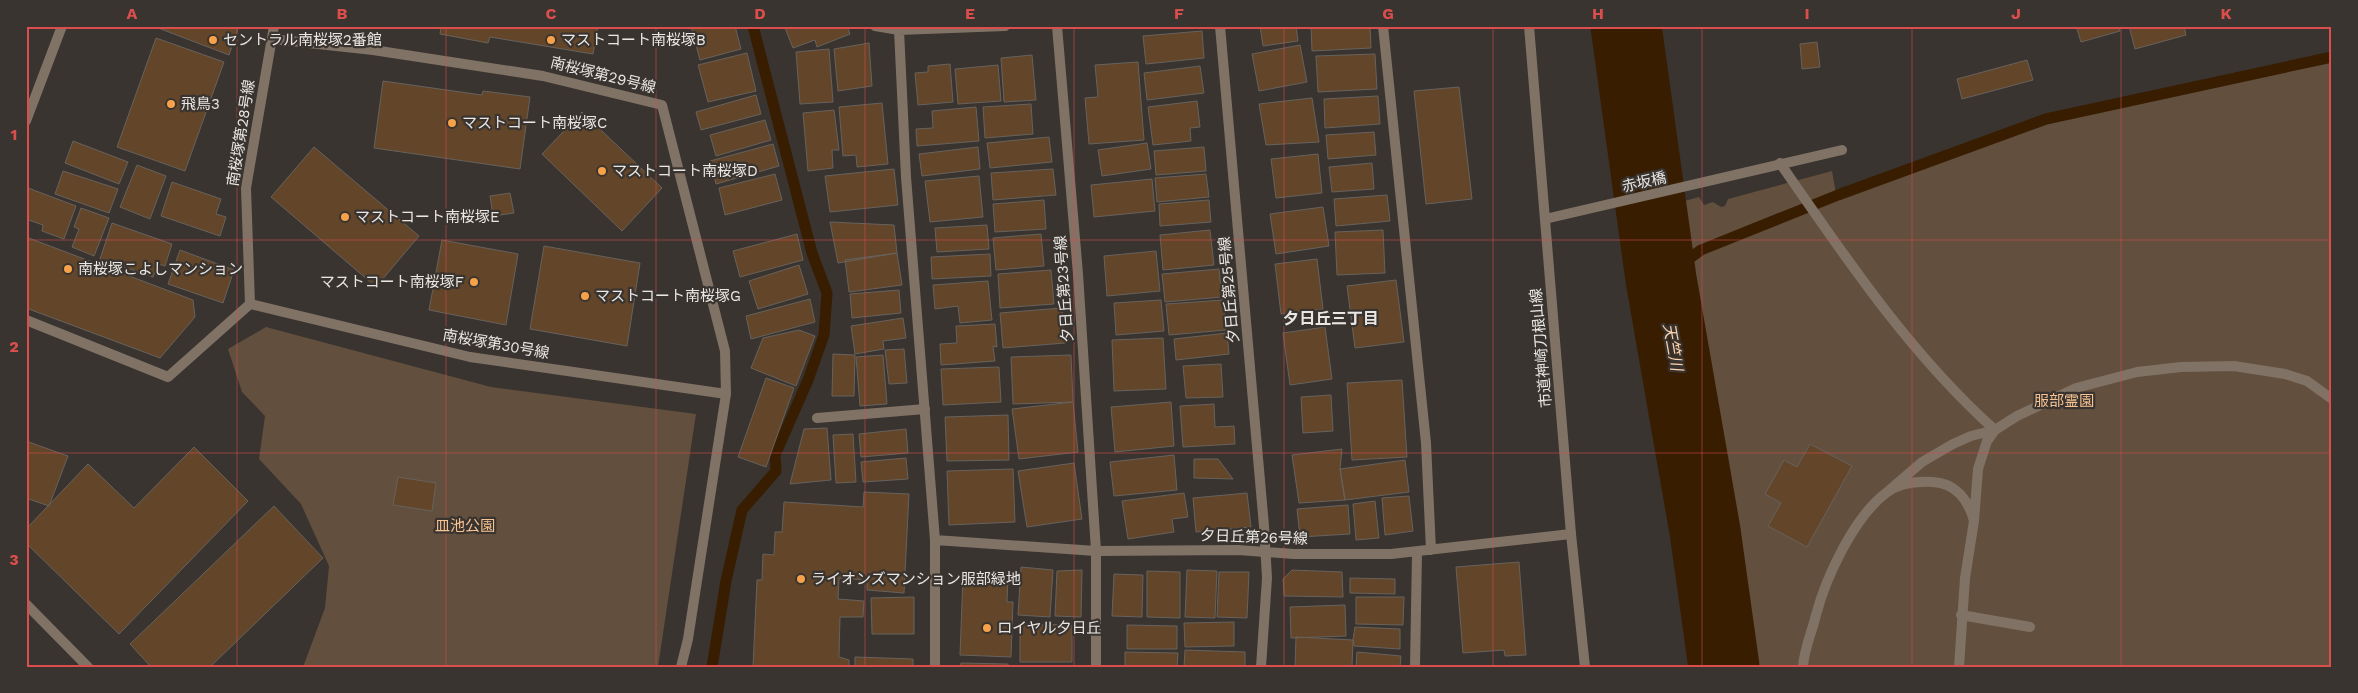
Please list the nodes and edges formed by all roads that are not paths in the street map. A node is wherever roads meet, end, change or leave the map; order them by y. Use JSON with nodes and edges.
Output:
{"nodes":[{"id":1,"x":62,"y":26,"type":"edge"},
{"id":2,"x":274,"y":26,"type":"edge"},
{"id":3,"x":875,"y":26,"type":"edge"},
{"id":4,"x":1005,"y":26,"type":"edge"},
{"id":5,"x":1057,"y":26,"type":"edge"},
{"id":6,"x":1220,"y":26,"type":"edge"},
{"id":7,"x":1383,"y":26,"type":"edge"},
{"id":8,"x":1529,"y":26,"type":"edge"},
{"id":9,"x":899,"y":30,"type":"junction"},
{"id":10,"x":272,"y":39,"type":"junction"},
{"id":11,"x":26,"y":121,"type":"edge"},
{"id":12,"x":1842,"y":150,"type":"dead end"},
{"id":13,"x":1780,"y":164,"type":"junction"},
{"id":14,"x":1546,"y":220,"type":"junction"},
{"id":15,"x":250,"y":304,"type":"junction"},
{"id":16,"x":26,"y":320,"type":"edge"},
{"id":17,"x":726,"y":394,"type":"junction"},
{"id":18,"x":2332,"y":399,"type":"edge"},
{"id":19,"x":925,"y":409,"type":"junction"},
{"id":20,"x":817,"y":418,"type":"dead end"},
{"id":21,"x":1995,"y":430,"type":"junction"},
{"id":22,"x":1886,"y":493,"type":"junction"},
{"id":23,"x":1974,"y":521,"type":"junction"},
{"id":24,"x":1571,"y":534,"type":"junction"},
{"id":25,"x":935,"y":540,"type":"junction"},
{"id":26,"x":1431,"y":550,"type":"junction"},
{"id":27,"x":1096,"y":551,"type":"junction"},
{"id":28,"x":1265,"y":552,"type":"junction"},
{"id":29,"x":1416,"y":552,"type":"junction"},
{"id":30,"x":26,"y":604,"type":"edge"},
{"id":31,"x":1961,"y":615,"type":"junction"},
{"id":32,"x":2030,"y":627,"type":"dead end"},
{"id":33,"x":88,"y":667,"type":"edge"},
{"id":34,"x":682,"y":667,"type":"edge"},
{"id":35,"x":935,"y":667,"type":"edge"},
{"id":36,"x":1096,"y":667,"type":"edge"},
{"id":37,"x":1261,"y":667,"type":"edge"},
{"id":38,"x":1415,"y":667,"type":"edge"},
{"id":39,"x":1585,"y":667,"type":"edge"},
{"id":40,"x":1803,"y":667,"type":"edge"},
{"id":41,"x":1958,"y":667,"type":"edge"}],
"edges":[{"from":1,"to":11,"type":"street"},
{"from":2,"to":10,"type":"street","name":"南桜塚第28号線"},
{"from":3,"to":9,"type":"street"},
{"from":4,"to":9,"type":"street"},
{"from":5,"to":27,"type":"street","name":"夕日丘第23号線"},
{"from":6,"to":28,"type":"street","name":"夕日丘第25号線"},
{"from":7,"to":26,"type":"street"},
{"from":8,"to":14,"type":"street","name":"市道神崎刀根山線"},
{"from":9,"to":19,"type":"street"},
{"from":10,"to":15,"type":"street","name":"南桜塚第28号線"},
{"from":10,"to":17,"type":"street","name":"南桜塚第29号線"},
{"from":12,"to":13,"type":"street","name":"赤坂橋"},
{"from":13,"to":14,"type":"street","name":"赤坂橋"},
{"from":13,"to":21,"type":"street"},
{"from":14,"to":24,"type":"street","name":"市道神崎刀根山線"},
{"from":15,"to":16,"type":"street"},
{"from":15,"to":17,"type":"street","name":"南桜塚第30号線"},
{"from":17,"to":34,"type":"street"},
{"from":18,"to":21,"type":"street"},
{"from":19,"to":20,"type":"street"},
{"from":19,"to":25,"type":"street"},
{"from":21,"to":22,"type":"street"},
{"from":21,"to":23,"type":"street"},
{"from":22,"to":23,"type":"street"},
{"from":22,"to":40,"type":"street"},
{"from":23,"to":31,"type":"street"},
{"from":24,"to":26,"type":"street","name":"夕日丘第26号線"},
{"from":24,"to":39,"type":"street","name":"市道神崎刀根山線"},
{"from":25,"to":27,"type":"street","name":"夕日丘第26号線"},
{"from":25,"to":35,"type":"street"},
{"from":26,"to":29,"type":"street","name":"夕日丘第26号線"},
{"from":27,"to":28,"type":"street","name":"夕日丘第26号線"},
{"from":27,"to":36,"type":"street","name":"夕日丘第23号線"},
{"from":28,"to":29,"type":"street","name":"夕日丘第26号線"},
{"from":28,"to":37,"type":"street","name":"夕日丘第25号線"},
{"from":29,"to":38,"type":"street"},
{"from":30,"to":33,"type":"street"},
{"from":31,"to":32,"type":"street"},
{"from":31,"to":41,"type":"street"}]}
